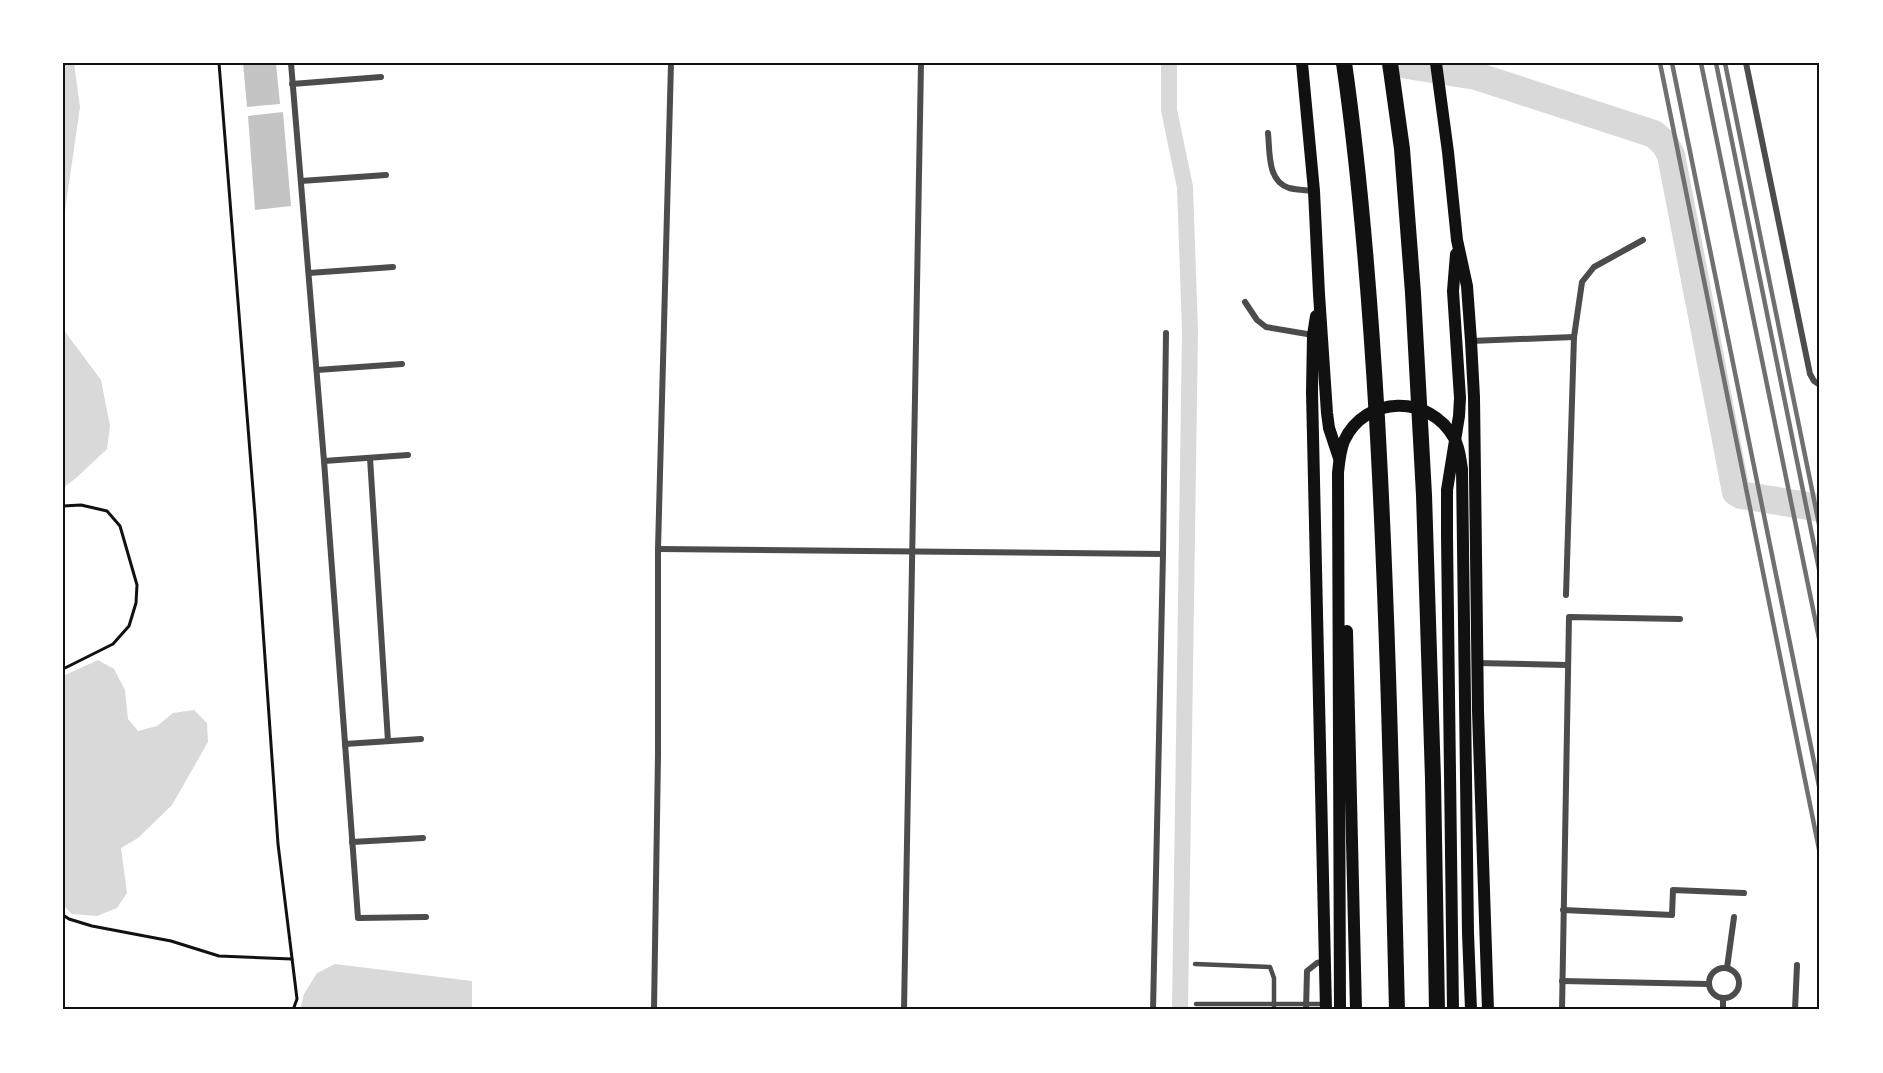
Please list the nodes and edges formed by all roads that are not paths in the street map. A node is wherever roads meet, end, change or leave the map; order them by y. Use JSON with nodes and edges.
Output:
{"nodes":[{"id":1,"x":291,"y":63,"type":"edge"},
{"id":2,"x":670,"y":63,"type":"edge"},
{"id":3,"x":921,"y":63,"type":"edge"},
{"id":4,"x":1302,"y":63,"type":"edge"},
{"id":5,"x":1344,"y":63,"type":"edge"},
{"id":6,"x":1390,"y":63,"type":"edge"},
{"id":7,"x":1436,"y":63,"type":"edge"},
{"id":8,"x":1746,"y":63,"type":"edge"},
{"id":9,"x":381,"y":77,"type":"dead end"},
{"id":10,"x":292,"y":84,"type":"junction"},
{"id":11,"x":1268,"y":133,"type":"dead end"},
{"id":12,"x":386,"y":175,"type":"dead end"},
{"id":13,"x":301,"y":181,"type":"junction"},
{"id":14,"x":1314,"y":191,"type":"junction"},
{"id":15,"x":1457,"y":240,"type":"junction"},
{"id":16,"x":1643,"y":240,"type":"dead end"},
{"id":17,"x":393,"y":267,"type":"dead end"},
{"id":18,"x":309,"y":273,"type":"junction"},
{"id":19,"x":1319,"y":294,"type":"junction"},
{"id":20,"x":1245,"y":302,"type":"dead end"},
{"id":21,"x":1166,"y":333,"type":"dead end"},
{"id":22,"x":1313,"y":335,"type":"junction"},
{"id":23,"x":1574,"y":337,"type":"junction"},
{"id":24,"x":1471,"y":341,"type":"junction"},
{"id":25,"x":402,"y":364,"type":"dead end"},
{"id":26,"x":317,"y":370,"type":"junction"},
{"id":27,"x":1820,"y":385,"type":"edge"},
{"id":28,"x":408,"y":455,"type":"dead end"},
{"id":29,"x":370,"y":458,"type":"junction"},
{"id":30,"x":324,"y":461,"type":"junction"},
{"id":31,"x":658,"y":549,"type":"junction"},
{"id":32,"x":913,"y":552,"type":"junction"},
{"id":33,"x":1163,"y":554,"type":"junction"},
{"id":34,"x":1566,"y":595,"type":"dead end"},
{"id":35,"x":1680,"y":619,"type":"dead end"},
{"id":36,"x":1477,"y":663,"type":"junction"},
{"id":37,"x":1567,"y":665,"type":"junction"},
{"id":38,"x":421,"y":739,"type":"dead end"},
{"id":39,"x":388,"y":741,"type":"junction"},
{"id":40,"x":345,"y":744,"type":"junction"},
{"id":41,"x":423,"y":838,"type":"dead end"},
{"id":42,"x":352,"y":842,"type":"junction"},
{"id":43,"x":1744,"y":893,"type":"dead end"},
{"id":44,"x":1563,"y":910,"type":"junction"},
{"id":45,"x":426,"y":917,"type":"dead end"},
{"id":46,"x":1734,"y":917,"type":"dead end"},
{"id":47,"x":1325,"y":961,"type":"junction"},
{"id":48,"x":1195,"y":964,"type":"dead end"},
{"id":49,"x":1797,"y":964,"type":"dead end"},
{"id":50,"x":1727,"y":968,"type":"junction"},
{"id":51,"x":1562,"y":981,"type":"junction"},
{"id":52,"x":1708,"y":984,"type":"junction"},
{"id":53,"x":1723,"y":999,"type":"junction"},
{"id":54,"x":1274,"y":1003,"type":"junction"},
{"id":55,"x":1196,"y":1004,"type":"dead end"},
{"id":56,"x":1306,"y":1007,"type":"edge"},
{"id":57,"x":1326,"y":1007,"type":"edge"},
{"id":58,"x":654,"y":1010,"type":"edge"},
{"id":59,"x":904,"y":1010,"type":"edge"},
{"id":60,"x":1153,"y":1010,"type":"edge"},
{"id":61,"x":1274,"y":1010,"type":"edge"},
{"id":62,"x":1340,"y":1010,"type":"edge"},
{"id":63,"x":1356,"y":1010,"type":"edge"},
{"id":64,"x":1397,"y":1010,"type":"edge"},
{"id":65,"x":1437,"y":1010,"type":"edge"},
{"id":66,"x":1453,"y":1010,"type":"edge"},
{"id":67,"x":1471,"y":1010,"type":"edge"},
{"id":68,"x":1488,"y":1010,"type":"edge"},
{"id":69,"x":1562,"y":1010,"type":"edge"},
{"id":70,"x":1723,"y":1010,"type":"edge"},
{"id":71,"x":1794,"y":1010,"type":"edge"}],
"edges":[{"from":1,"to":10,"type":"street"},
{"from":2,"to":31,"type":"street"},
{"from":3,"to":32,"type":"street"},
{"from":4,"to":14,"type":"main road"},
{"from":5,"to":64,"type":"highway"},
{"from":6,"to":65,"type":"highway"},
{"from":7,"to":15,"type":"main road"},
{"from":8,"to":27,"type":"street"},
{"from":9,"to":10,"type":"street"},
{"from":10,"to":13,"type":"street"},
{"from":11,"to":14,"type":"street"},
{"from":12,"to":13,"type":"street"},
{"from":13,"to":18,"type":"street"},
{"from":14,"to":19,"type":"main road"},
{"from":15,"to":24,"type":"main road"},
{"from":15,"to":66,"type":"main road"},
{"from":16,"to":23,"type":"street"},
{"from":17,"to":18,"type":"street"},
{"from":18,"to":26,"type":"street"},
{"from":19,"to":22,"type":"main road"},
{"from":19,"to":63,"type":"main road"},
{"from":20,"to":22,"type":"street"},
{"from":21,"to":33,"type":"street"},
{"from":22,"to":47,"type":"main road"},
{"from":23,"to":24,"type":"street"},
{"from":23,"to":34,"type":"street"},
{"from":24,"to":36,"type":"main road"},
{"from":25,"to":26,"type":"street"},
{"from":26,"to":30,"type":"street"},
{"from":28,"to":29,"type":"street"},
{"from":29,"to":30,"type":"street"},
{"from":29,"to":39,"type":"street"},
{"from":30,"to":40,"type":"street"},
{"from":31,"to":32,"type":"street"},
{"from":31,"to":58,"type":"street"},
{"from":32,"to":33,"type":"street"},
{"from":32,"to":59,"type":"street"},
{"from":33,"to":60,"type":"street"},
{"from":35,"to":37,"type":"street"},
{"from":36,"to":37,"type":"street"},
{"from":36,"to":68,"type":"main road"},
{"from":37,"to":44,"type":"street"},
{"from":38,"to":39,"type":"street"},
{"from":39,"to":40,"type":"street"},
{"from":40,"to":42,"type":"street"},
{"from":41,"to":42,"type":"street"},
{"from":42,"to":45,"type":"street"},
{"from":43,"to":44,"type":"street"},
{"from":44,"to":51,"type":"street"},
{"from":46,"to":50,"type":"street"},
{"from":47,"to":56,"type":"street"},
{"from":47,"to":57,"type":"main road"},
{"from":48,"to":54,"type":"lane"},
{"from":49,"to":71,"type":"street"},
{"from":50,"to":52,"type":"street"},
{"from":50,"to":53,"type":"street"},
{"from":51,"to":52,"type":"street"},
{"from":51,"to":69,"type":"street"},
{"from":52,"to":53,"type":"street"},
{"from":53,"to":70,"type":"street"},
{"from":54,"to":55,"type":"lane"},
{"from":54,"to":56,"type":"lane"},
{"from":54,"to":61,"type":"lane"},
{"from":56,"to":57,"type":"lane"},
{"from":62,"to":67,"type":"main road"}]}
